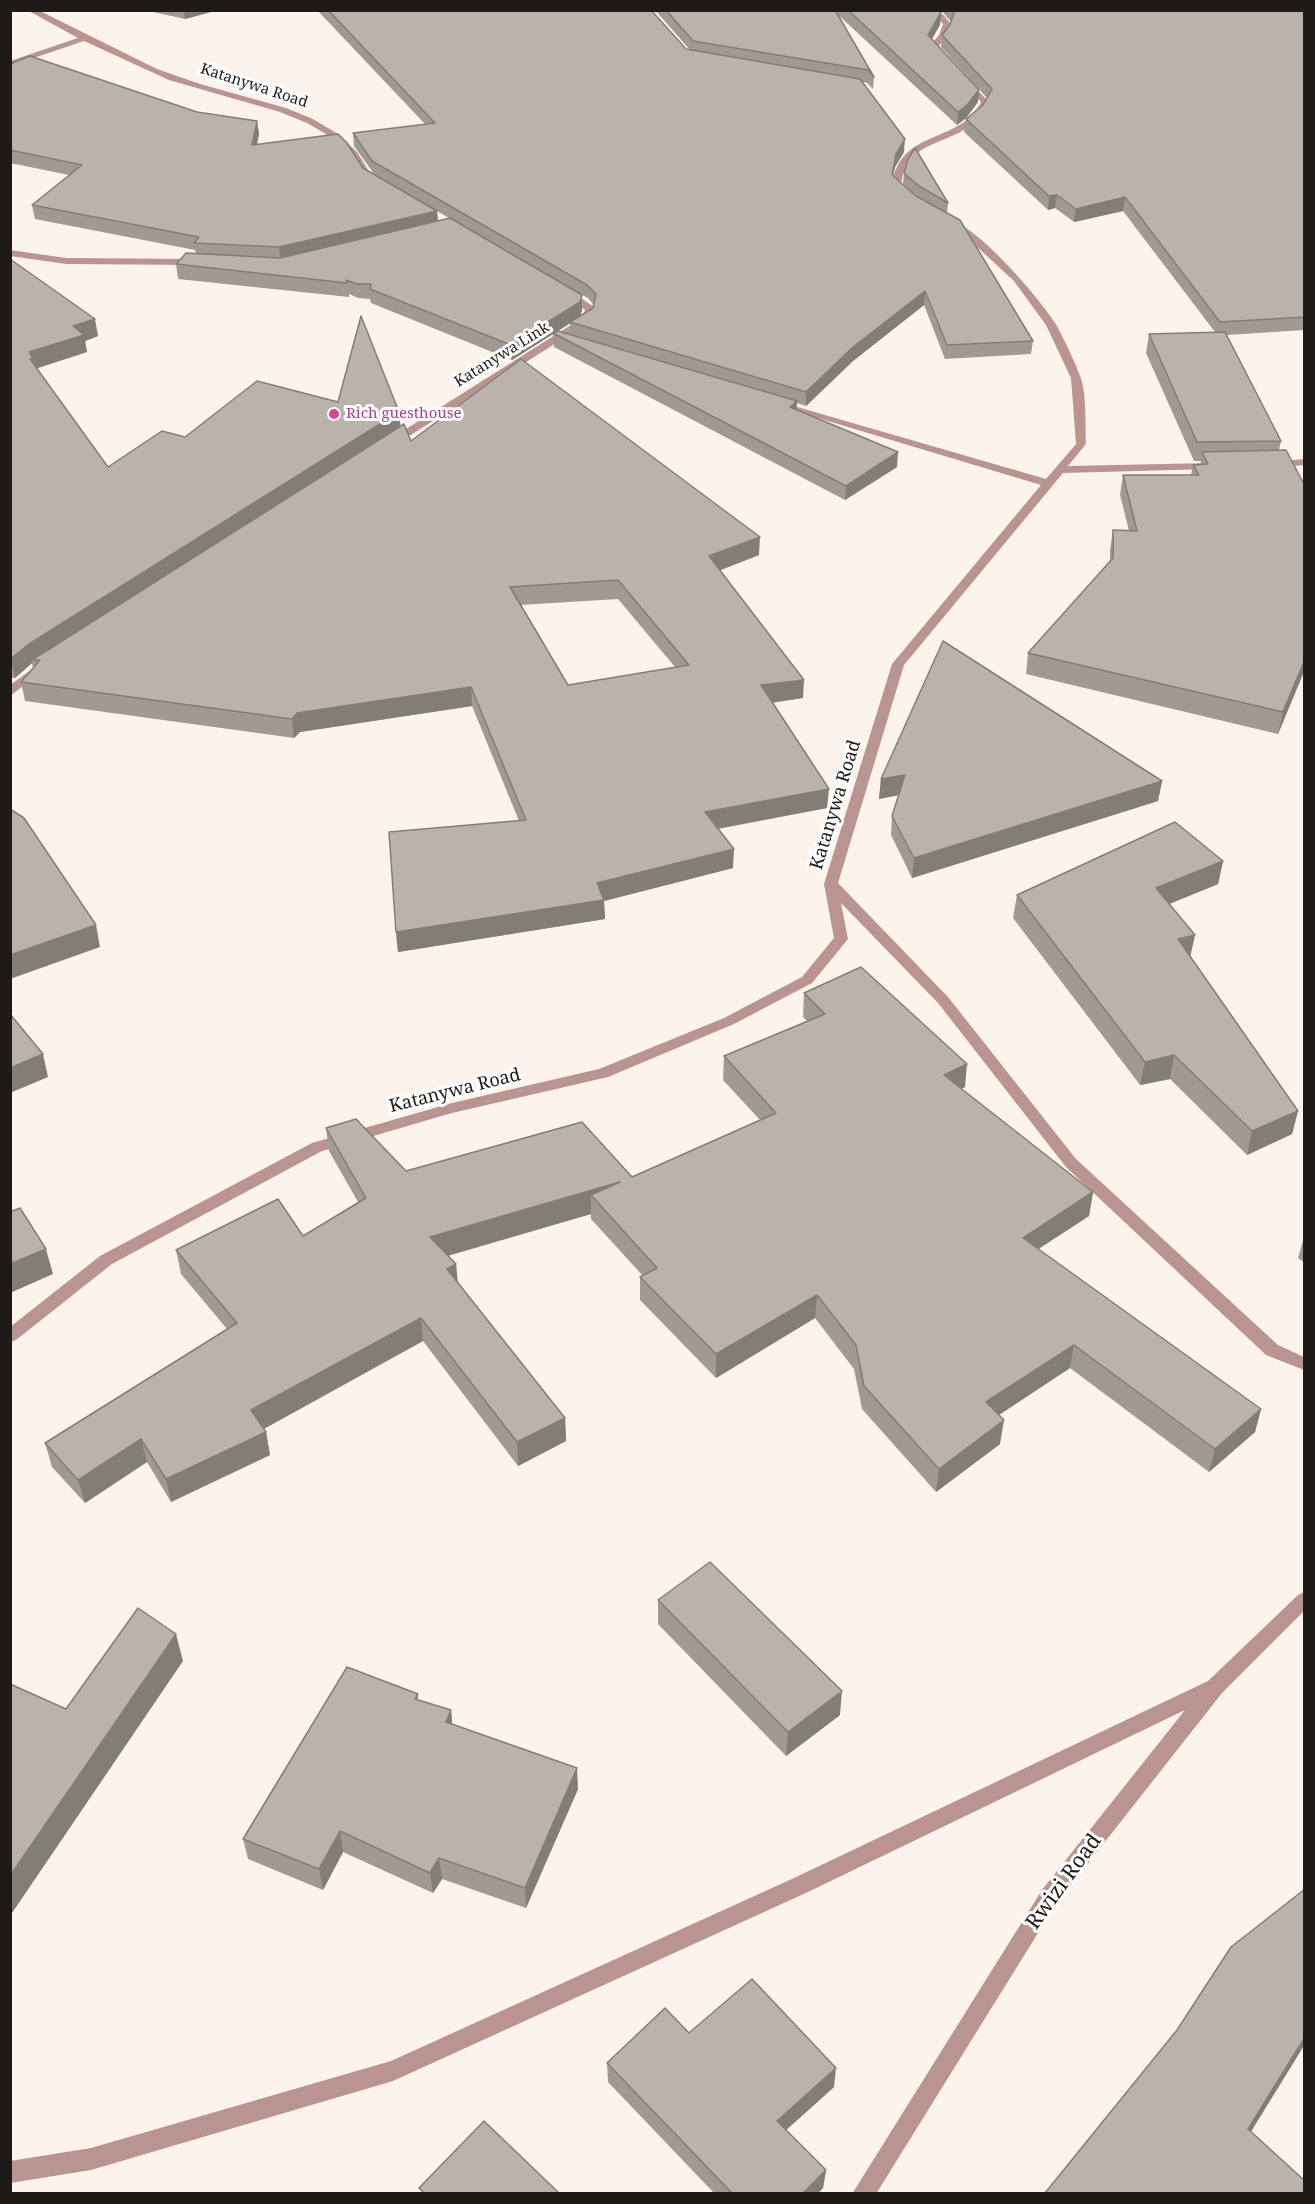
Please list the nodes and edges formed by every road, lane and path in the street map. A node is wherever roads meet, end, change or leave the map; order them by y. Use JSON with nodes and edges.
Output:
{"nodes":[{"id":1,"x":31,"y":10,"type":"edge"},
{"id":2,"x":933,"y":10,"type":"edge"},
{"id":3,"x":86,"y":38,"type":"junction"},
{"id":4,"x":10,"y":64,"type":"edge"},
{"id":5,"x":387,"y":188,"type":"edge"},
{"id":6,"x":917,"y":206,"type":"edge"},
{"id":7,"x":936,"y":216,"type":"edge"},
{"id":8,"x":10,"y":253,"type":"edge"},
{"id":9,"x":206,"y":263,"type":"edge"},
{"id":10,"x":553,"y":284,"type":"edge"},
{"id":11,"x":769,"y":402,"type":"edge"},
{"id":12,"x":377,"y":452,"type":"edge"},
{"id":13,"x":1305,"y":462,"type":"edge"},
{"id":14,"x":1222,"y":465,"type":"edge"},
{"id":15,"x":1267,"y":465,"type":"edge"},
{"id":16,"x":1058,"y":470,"type":"junction"},
{"id":17,"x":1048,"y":483,"type":"junction"},
{"id":18,"x":48,"y":661,"type":"edge"},
{"id":19,"x":10,"y":692,"type":"edge"},
{"id":20,"x":831,"y":884,"type":"junction"},
{"id":21,"x":10,"y":1336,"type":"edge"},
{"id":22,"x":1305,"y":1364,"type":"edge"},
{"id":23,"x":1305,"y":1600,"type":"edge"},
{"id":24,"x":1215,"y":1687,"type":"junction"},
{"id":25,"x":10,"y":2172,"type":"edge"},
{"id":26,"x":863,"y":2193,"type":"edge"}],
"edges":[{"from":1,"to":3,"type":"street","name":"Katanywa Road"},
{"from":2,"to":6,"type":"street"},
{"from":3,"to":4,"type":"street"},
{"from":3,"to":5,"type":"street","name":"Katanywa Road"},
{"from":7,"to":16,"type":"street","name":"Katanywa Road"},
{"from":8,"to":9,"type":"street"},
{"from":10,"to":12,"type":"street","name":"Katanywa Link"},
{"from":11,"to":17,"type":"street"},
{"from":13,"to":15,"type":"street"},
{"from":14,"to":16,"type":"street"},
{"from":16,"to":17,"type":"street","name":"Katanywa Road"},
{"from":17,"to":20,"type":"street","name":"Katanywa Road"},
{"from":18,"to":19,"type":"street"},
{"from":20,"to":21,"type":"street","name":"Katanywa Road"},
{"from":20,"to":22,"type":"street"},
{"from":23,"to":24,"type":"street","name":"Rwizi Road"},
{"from":24,"to":25,"type":"street"},
{"from":24,"to":26,"type":"street","name":"Rwizi Road"}]}
